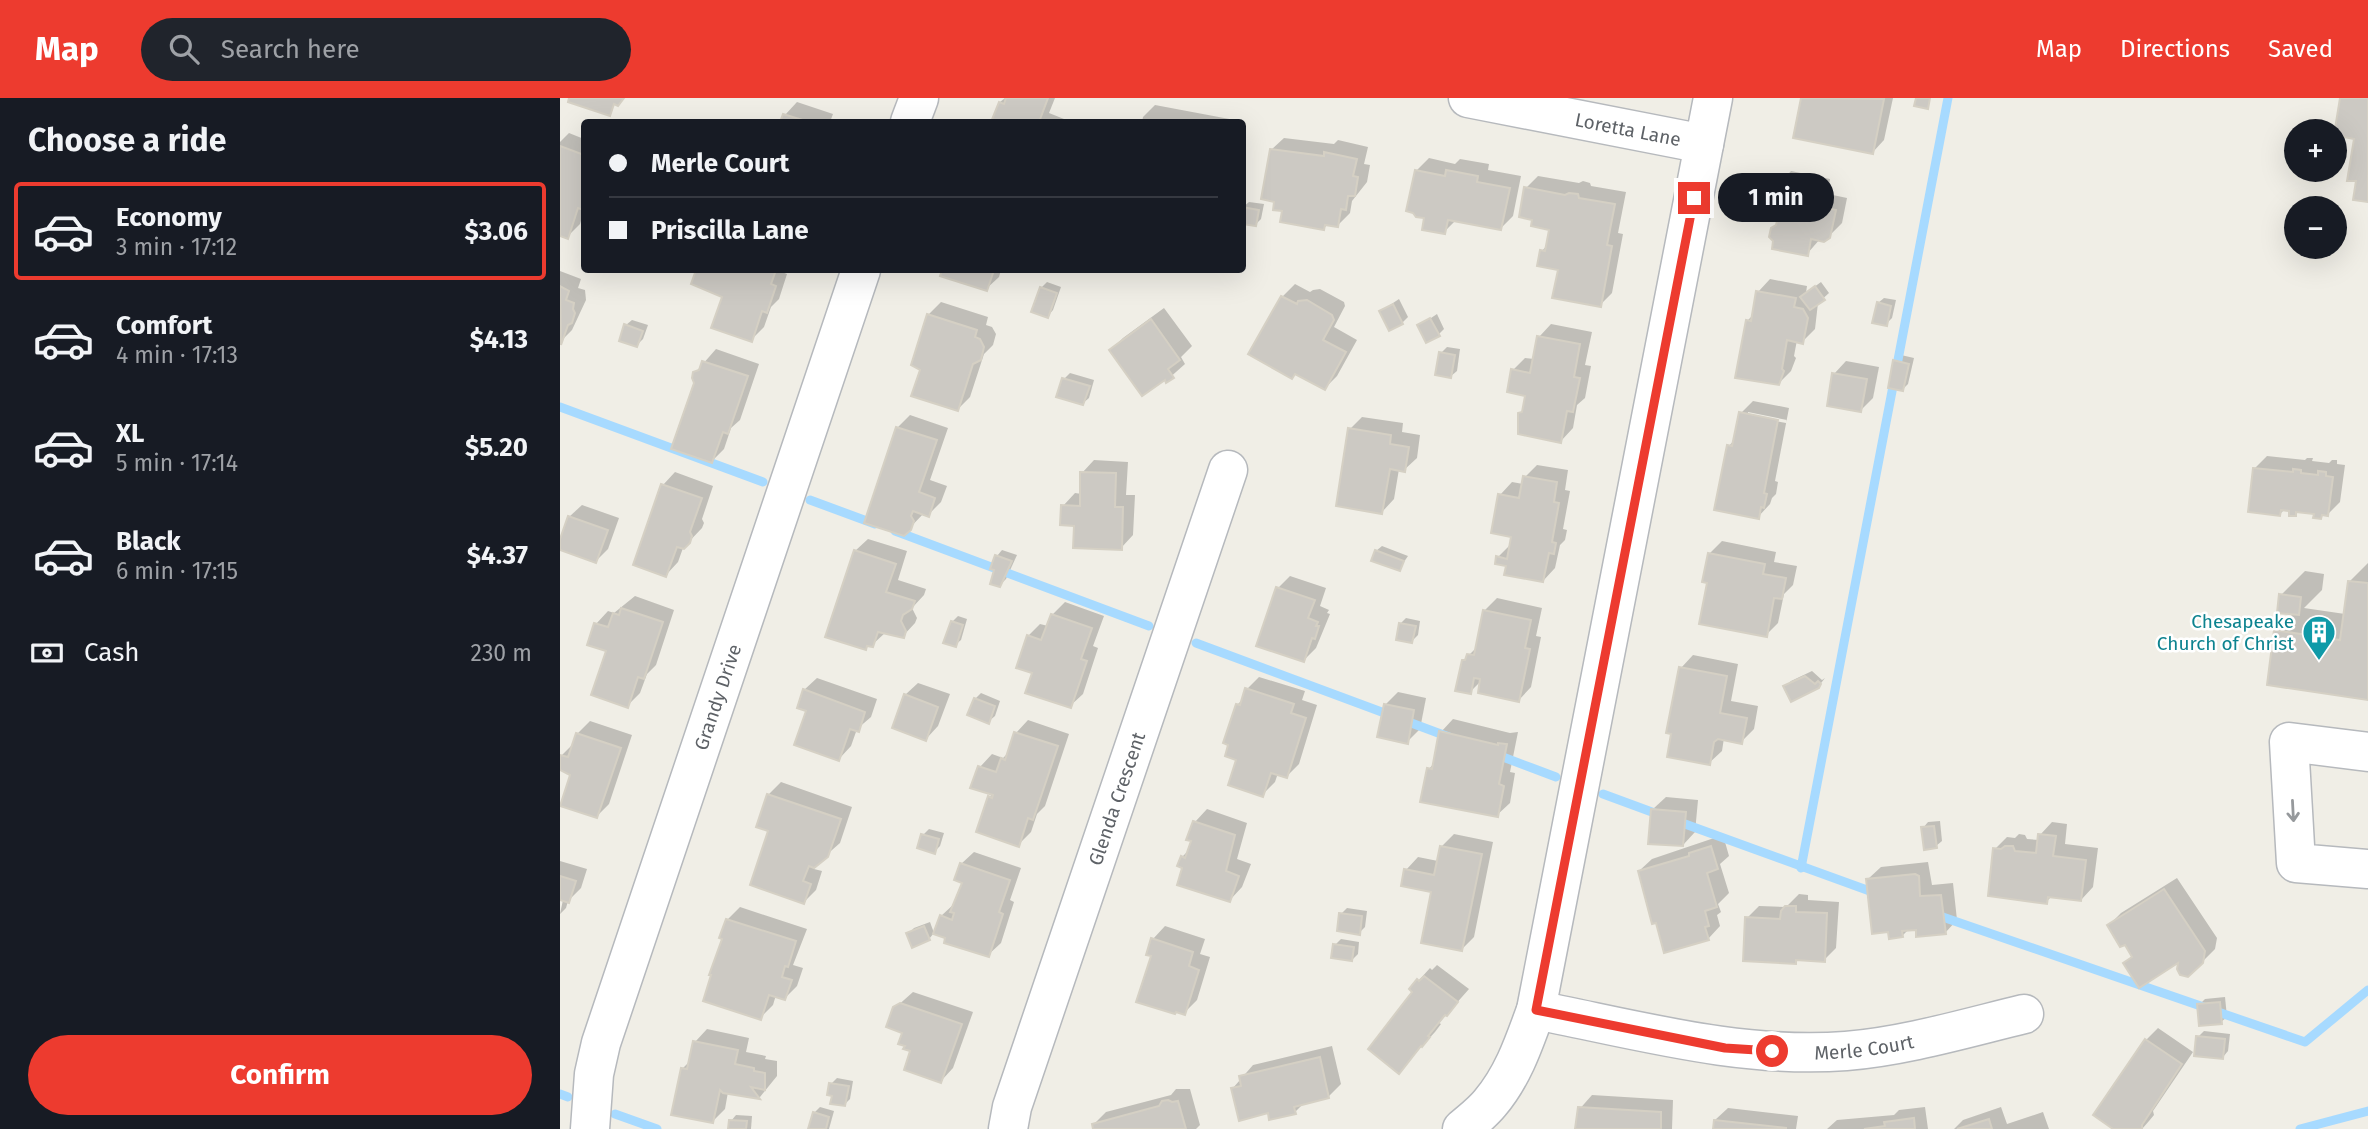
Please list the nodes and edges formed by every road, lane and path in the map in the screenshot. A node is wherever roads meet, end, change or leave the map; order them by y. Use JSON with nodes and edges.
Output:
{"nodes":[{"id":1,"x":919,"y":98,"type":"edge"},
{"id":2,"x":1468,"y":98,"type":"edge"},
{"id":3,"x":1713,"y":98,"type":"edge"},
{"id":4,"x":911,"y":119,"type":"edge"},
{"id":5,"x":1704,"y":144,"type":"junction"},
{"id":6,"x":860,"y":273,"type":"edge"},
{"id":7,"x":1228,"y":470,"type":"dead end"},
{"id":8,"x":2368,"y":752,"type":"edge"},
{"id":9,"x":2368,"y":869,"type":"edge"},
{"id":10,"x":1536,"y":1010,"type":"junction"},
{"id":11,"x":2024,"y":1014,"type":"dead end"},
{"id":12,"x":590,"y":1129,"type":"edge"},
{"id":13,"x":1008,"y":1129,"type":"edge"},
{"id":14,"x":1462,"y":1129,"type":"edge"}],
"edges":[{"from":1,"to":4,"type":"street"},
{"from":2,"to":5,"type":"street","name":"Loretta Lane"},
{"from":3,"to":5,"type":"street"},
{"from":5,"to":10,"type":"street"},
{"from":6,"to":12,"type":"street","name":"Grandy Drive"},
{"from":7,"to":13,"type":"street","name":"Glenda Crescent"},
{"from":8,"to":9,"type":"street","one_way":true},
{"from":10,"to":11,"type":"street","name":"Merle Court"},
{"from":10,"to":14,"type":"street"}]}
